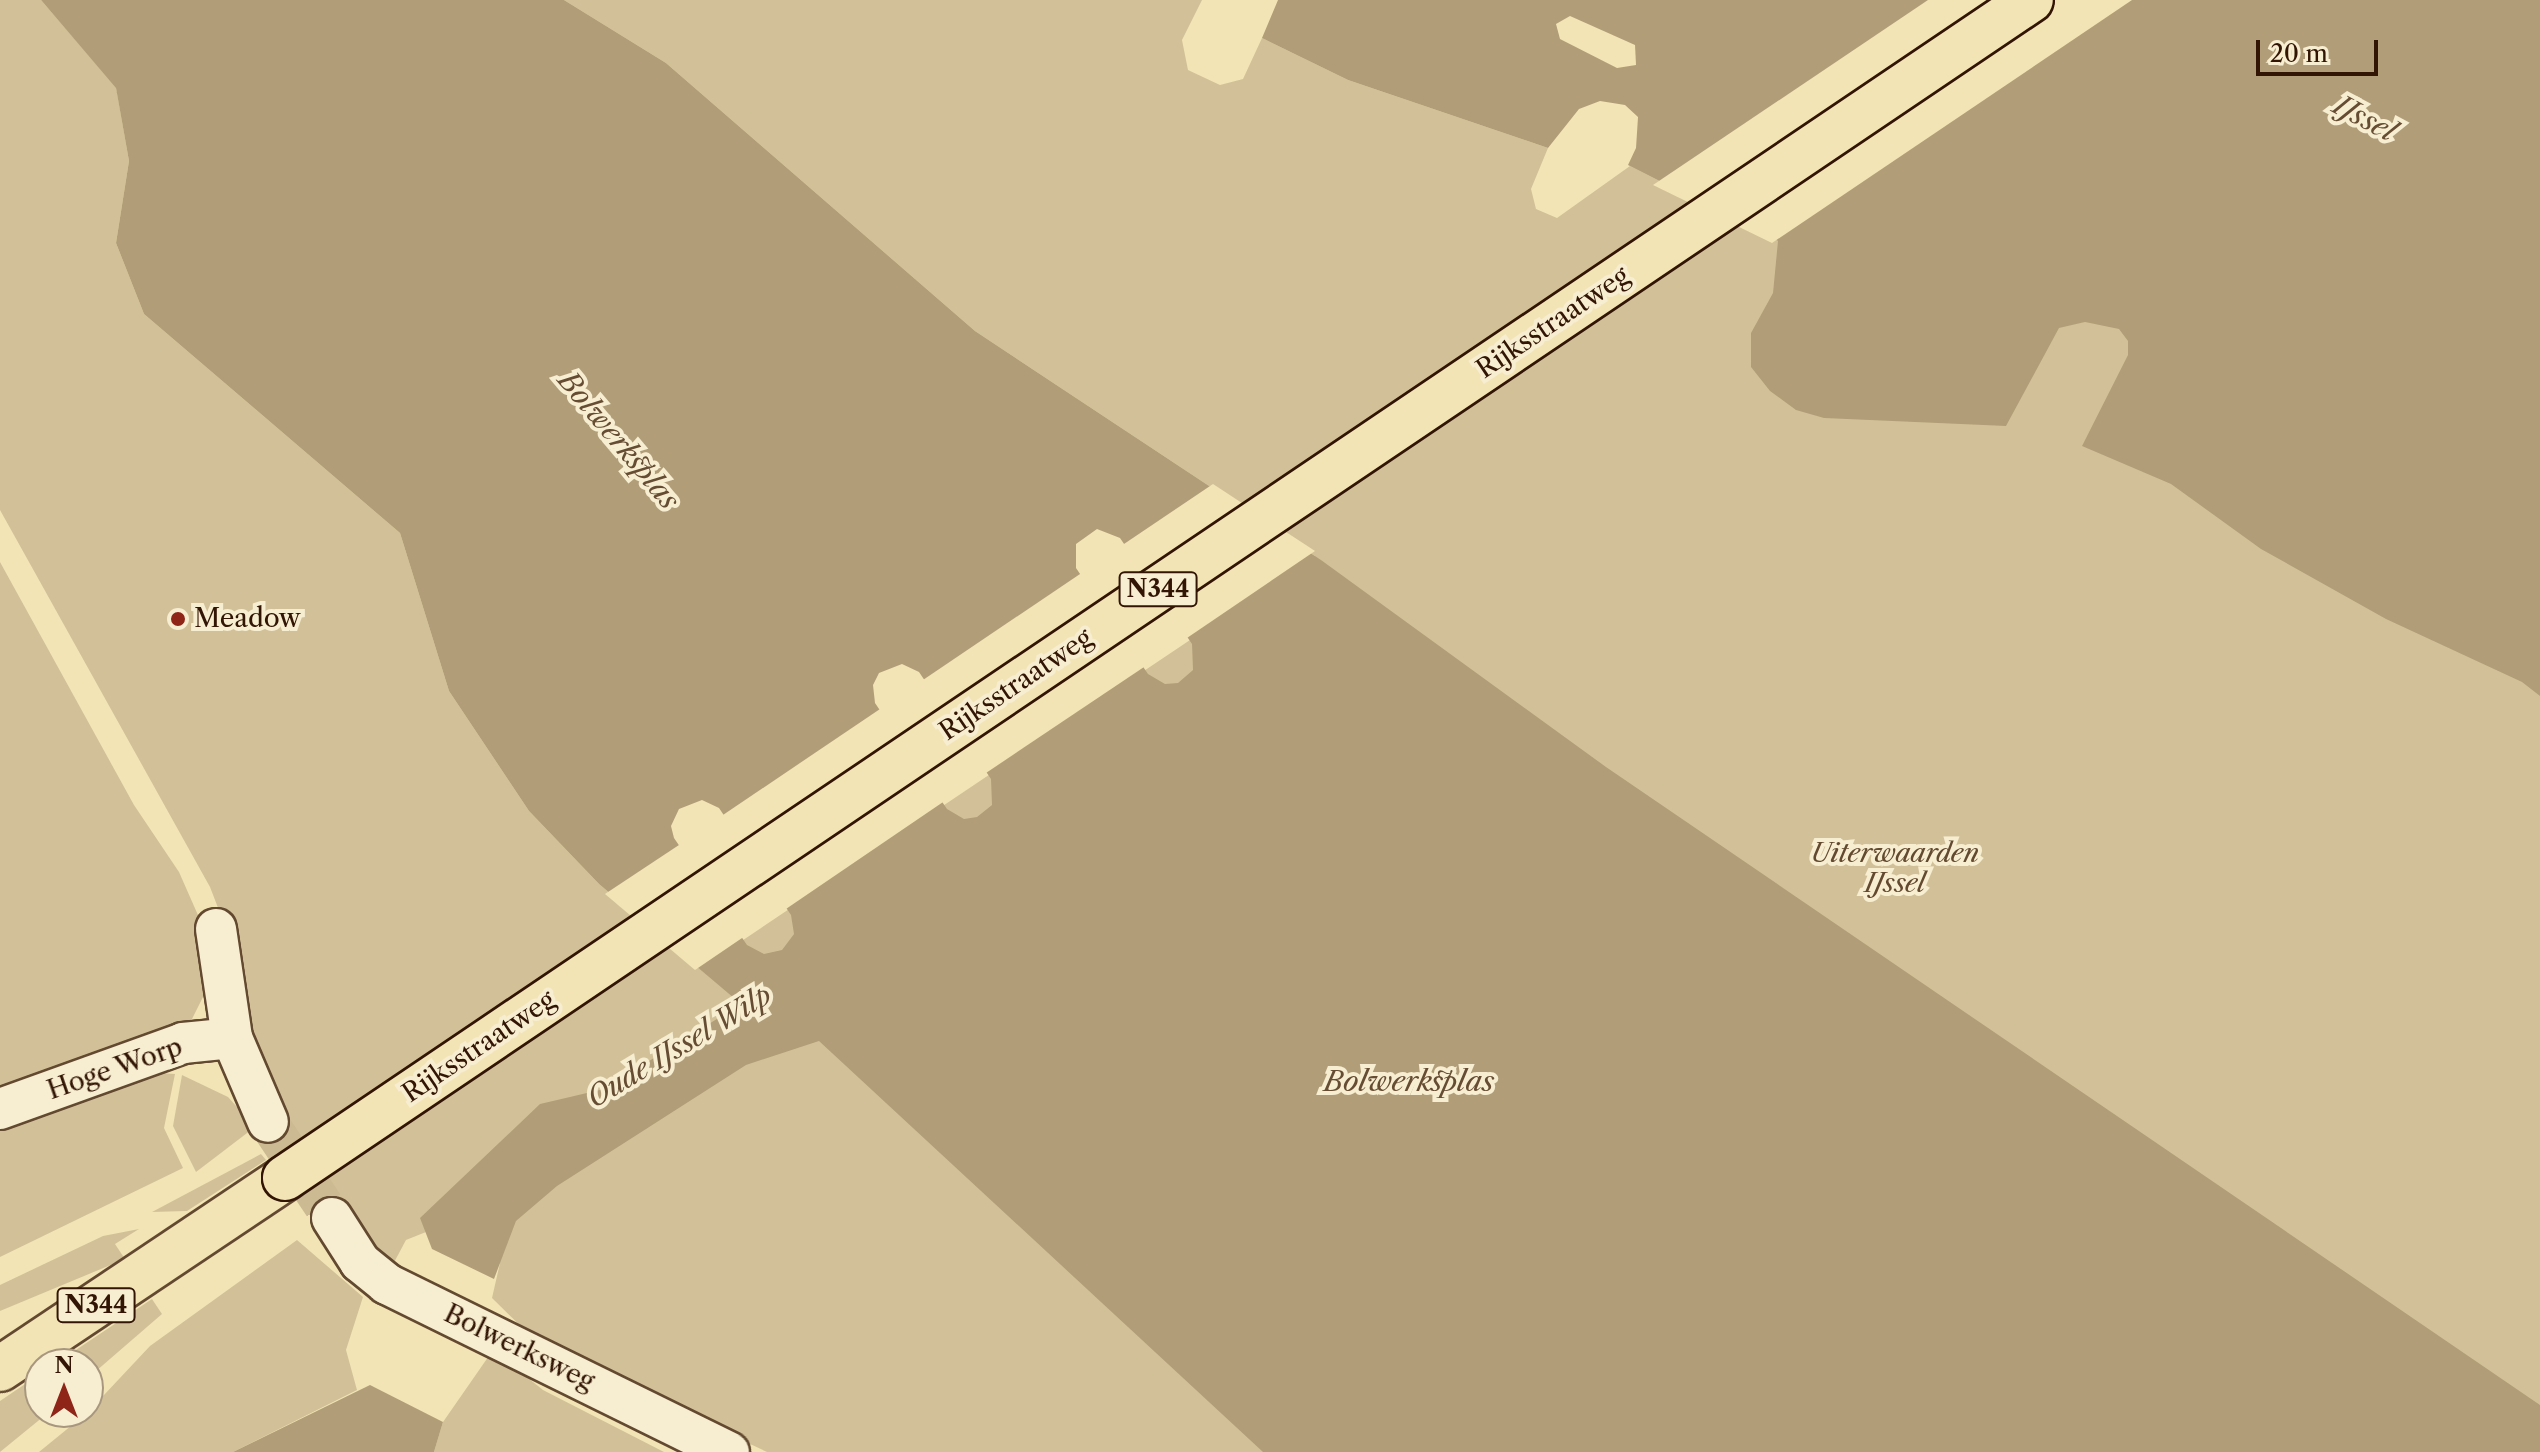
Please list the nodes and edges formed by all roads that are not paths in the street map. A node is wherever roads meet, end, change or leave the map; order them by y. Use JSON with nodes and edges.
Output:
{"nodes":[{"id":1,"x":2031,"y":0,"type":"edge"},
{"id":2,"x":216,"y":929,"type":"dead end"},
{"id":3,"x":232,"y":1038,"type":"junction"},
{"id":4,"x":0,"y":1109,"type":"edge"},
{"id":5,"x":268,"y":1122,"type":"tunnel mouth"},
{"id":6,"x":332,"y":1218,"type":"tunnel mouth"},
{"id":7,"x":0,"y":1369,"type":"edge"},
{"id":8,"x":729,"y":1452,"type":"edge"}],
"edges":[{"from":1,"to":7,"type":"main road","name":"Rijksstraatweg","number":"N344","bridge":true},
{"from":2,"to":3,"type":"street"},
{"from":3,"to":4,"type":"street","name":"Hoge Worp"},
{"from":3,"to":5,"type":"street"},
{"from":6,"to":8,"type":"street","name":"Bolwerksweg"}]}
